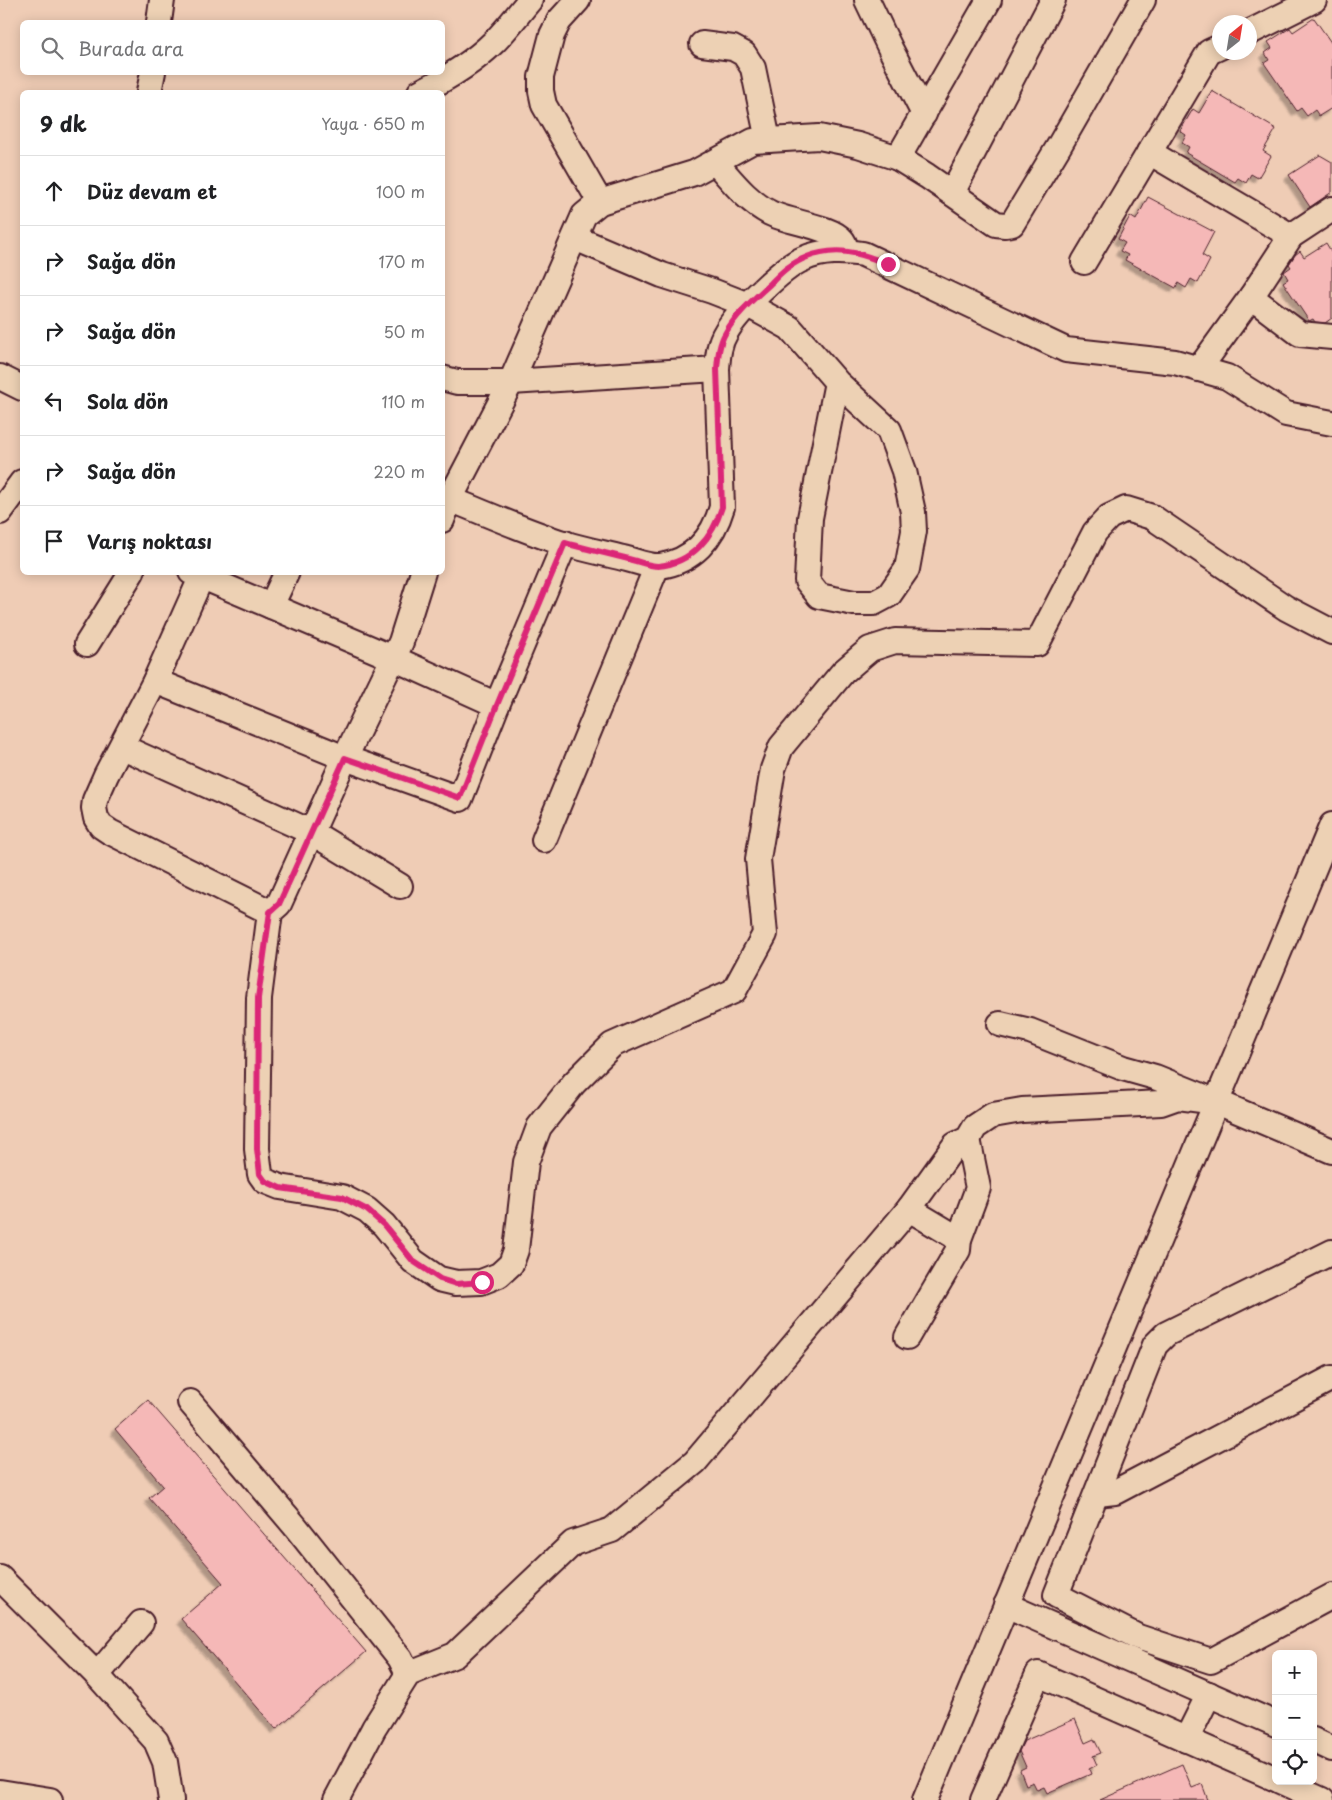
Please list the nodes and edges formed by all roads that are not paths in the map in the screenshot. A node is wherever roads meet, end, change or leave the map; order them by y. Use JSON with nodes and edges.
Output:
{"nodes":[{"id":1,"x":162,"y":0,"type":"edge"},
{"id":2,"x":530,"y":0,"type":"edge"},
{"id":3,"x":578,"y":0,"type":"edge"},
{"id":4,"x":867,"y":0,"type":"edge"},
{"id":5,"x":989,"y":0,"type":"edge"},
{"id":6,"x":1053,"y":0,"type":"edge"},
{"id":7,"x":1143,"y":0,"type":"edge"},
{"id":8,"x":1314,"y":0,"type":"edge"},
{"id":9,"x":159,"y":20,"type":"edge"},
{"id":10,"x":1257,"y":28,"type":"edge"},
{"id":11,"x":702,"y":44,"type":"dead end"},
{"id":12,"x":1212,"y":51,"type":"edge"},
{"id":13,"x":153,"y":75,"type":"edge"},
{"id":14,"x":150,"y":90,"type":"edge"},
{"id":15,"x":424,"y":90,"type":"edge"},
{"id":16,"x":924,"y":114,"type":"junction"},
{"id":17,"x":768,"y":140,"type":"junction"},
{"id":18,"x":1149,"y":152,"type":"junction"},
{"id":19,"x":898,"y":158,"type":"junction"},
{"id":20,"x":716,"y":163,"type":"junction"},
{"id":21,"x":952,"y":193,"type":"junction"},
{"id":22,"x":600,"y":202,"type":"junction"},
{"id":23,"x":1332,"y":209,"type":"edge"},
{"id":24,"x":1291,"y":236,"type":"junction"},
{"id":25,"x":575,"y":238,"type":"junction"},
{"id":26,"x":846,"y":251,"type":"junction"},
{"id":27,"x":1084,"y":262,"type":"dead end"},
{"id":28,"x":1251,"y":297,"type":"junction"},
{"id":29,"x":748,"y":305,"type":"junction"},
{"id":30,"x":1332,"y":337,"type":"edge"},
{"id":31,"x":717,"y":369,"type":"junction"},
{"id":32,"x":1199,"y":369,"type":"junction"},
{"id":33,"x":0,"y":377,"type":"edge"},
{"id":34,"x":445,"y":379,"type":"edge"},
{"id":35,"x":511,"y":382,"type":"junction"},
{"id":36,"x":837,"y":382,"type":"junction"},
{"id":37,"x":20,"y":387,"type":"edge"},
{"id":38,"x":1332,"y":423,"type":"edge"},
{"id":39,"x":20,"y":485,"type":"edge"},
{"id":40,"x":445,"y":505,"type":"edge"},
{"id":41,"x":0,"y":512,"type":"edge"},
{"id":42,"x":565,"y":543,"type":"junction"},
{"id":43,"x":657,"y":566,"type":"junction"},
{"id":44,"x":130,"y":575,"type":"edge"},
{"id":45,"x":196,"y":575,"type":"edge"},
{"id":46,"x":286,"y":575,"type":"edge"},
{"id":47,"x":422,"y":575,"type":"edge"},
{"id":48,"x":271,"y":606,"type":"junction"},
{"id":49,"x":1332,"y":632,"type":"edge"},
{"id":50,"x":87,"y":644,"type":"dead end"},
{"id":51,"x":393,"y":658,"type":"junction"},
{"id":52,"x":154,"y":681,"type":"junction"},
{"id":53,"x":497,"y":705,"type":"junction"},
{"id":54,"x":122,"y":747,"type":"junction"},
{"id":55,"x":345,"y":758,"type":"junction"},
{"id":56,"x":1332,"y":826,"type":"edge"},
{"id":57,"x":311,"y":832,"type":"junction"},
{"id":58,"x":544,"y":840,"type":"dead end"},
{"id":59,"x":400,"y":886,"type":"dead end"},
{"id":60,"x":270,"y":912,"type":"junction"},
{"id":61,"x":1000,"y":1024,"type":"dead end"},
{"id":62,"x":1217,"y":1102,"type":"junction"},
{"id":63,"x":968,"y":1139,"type":"junction"},
{"id":64,"x":1332,"y":1150,"type":"edge"},
{"id":65,"x":910,"y":1209,"type":"junction"},
{"id":66,"x":959,"y":1239,"type":"junction"},
{"id":67,"x":1332,"y":1252,"type":"edge"},
{"id":68,"x":907,"y":1337,"type":"dead end"},
{"id":69,"x":1332,"y":1378,"type":"edge"},
{"id":70,"x":190,"y":1402,"type":"dead end"},
{"id":71,"x":1096,"y":1494,"type":"junction"},
{"id":72,"x":0,"y":1578,"type":"edge"},
{"id":73,"x":1332,"y":1596,"type":"edge"},
{"id":74,"x":1006,"y":1605,"type":"junction"},
{"id":75,"x":141,"y":1624,"type":"dead end"},
{"id":76,"x":408,"y":1674,"type":"junction"},
{"id":77,"x":97,"y":1675,"type":"junction"},
{"id":78,"x":1209,"y":1694,"type":"junction"},
{"id":79,"x":1272,"y":1722,"type":"edge"},
{"id":80,"x":1186,"y":1740,"type":"junction"},
{"id":81,"x":1317,"y":1742,"type":"edge"},
{"id":82,"x":1332,"y":1749,"type":"edge"},
{"id":83,"x":1272,"y":1777,"type":"edge"},
{"id":84,"x":1289,"y":1785,"type":"edge"},
{"id":85,"x":0,"y":1792,"type":"edge"},
{"id":86,"x":50,"y":1800,"type":"edge"},
{"id":87,"x":171,"y":1800,"type":"edge"},
{"id":88,"x":336,"y":1800,"type":"edge"},
{"id":89,"x":925,"y":1800,"type":"edge"},
{"id":90,"x":982,"y":1800,"type":"edge"},
{"id":91,"x":1322,"y":1800,"type":"edge"}],
"edges":[{"from":1,"to":9,"type":"street"},
{"from":2,"to":15,"type":"street"},
{"from":3,"to":22,"type":"street"},
{"from":4,"to":16,"type":"street"},
{"from":5,"to":16,"type":"street"},
{"from":6,"to":21,"type":"street"},
{"from":7,"to":21,"type":"street"},
{"from":8,"to":10,"type":"street"},
{"from":11,"to":17,"type":"street"},
{"from":12,"to":18,"type":"street"},
{"from":13,"to":14,"type":"street"},
{"from":16,"to":19,"type":"street"},
{"from":17,"to":19,"type":"street"},
{"from":17,"to":20,"type":"street"},
{"from":18,"to":24,"type":"street"},
{"from":18,"to":27,"type":"street"},
{"from":19,"to":21,"type":"street"},
{"from":20,"to":22,"type":"street"},
{"from":20,"to":26,"type":"street"},
{"from":22,"to":25,"type":"street"},
{"from":23,"to":24,"type":"street"},
{"from":24,"to":28,"type":"street"},
{"from":25,"to":29,"type":"street"},
{"from":25,"to":35,"type":"street"},
{"from":26,"to":29,"type":"street"},
{"from":26,"to":32,"type":"street"},
{"from":28,"to":30,"type":"street"},
{"from":28,"to":32,"type":"street"},
{"from":29,"to":31,"type":"street"},
{"from":29,"to":36,"type":"street"},
{"from":31,"to":35,"type":"street"},
{"from":31,"to":43,"type":"street"},
{"from":32,"to":38,"type":"street"},
{"from":33,"to":37,"type":"street"},
{"from":34,"to":35,"type":"street"},
{"from":35,"to":40,"type":"street"},
{"from":36,"to":36,"type":"street"},
{"from":39,"to":41,"type":"street"},
{"from":40,"to":42,"type":"street"},
{"from":42,"to":43,"type":"street"},
{"from":42,"to":53,"type":"street"},
{"from":43,"to":58,"type":"street"},
{"from":44,"to":50,"type":"street"},
{"from":45,"to":48,"type":"street"},
{"from":45,"to":52,"type":"street"},
{"from":46,"to":48,"type":"street"},
{"from":47,"to":51,"type":"street"},
{"from":48,"to":51,"type":"street"},
{"from":49,"to":60,"type":"street"},
{"from":51,"to":53,"type":"street"},
{"from":51,"to":55,"type":"street"},
{"from":52,"to":54,"type":"street"},
{"from":52,"to":55,"type":"street"},
{"from":53,"to":55,"type":"street"},
{"from":54,"to":57,"type":"street"},
{"from":54,"to":60,"type":"street"},
{"from":55,"to":57,"type":"street"},
{"from":56,"to":62,"type":"street"},
{"from":57,"to":59,"type":"street"},
{"from":57,"to":60,"type":"street"},
{"from":61,"to":62,"type":"street"},
{"from":62,"to":63,"type":"street"},
{"from":62,"to":64,"type":"street"},
{"from":62,"to":74,"type":"street"},
{"from":63,"to":65,"type":"street"},
{"from":63,"to":66,"type":"street"},
{"from":65,"to":66,"type":"street"},
{"from":65,"to":76,"type":"street"},
{"from":66,"to":68,"type":"street"},
{"from":67,"to":71,"type":"street"},
{"from":69,"to":71,"type":"street"},
{"from":70,"to":76,"type":"street"},
{"from":71,"to":73,"type":"street"},
{"from":72,"to":77,"type":"street"},
{"from":74,"to":78,"type":"street"},
{"from":74,"to":89,"type":"street"},
{"from":75,"to":77,"type":"street"},
{"from":76,"to":88,"type":"street"},
{"from":77,"to":87,"type":"street"},
{"from":78,"to":79,"type":"street"},
{"from":78,"to":80,"type":"street"},
{"from":80,"to":83,"type":"street"},
{"from":80,"to":90,"type":"street"},
{"from":81,"to":82,"type":"street"},
{"from":84,"to":91,"type":"street"},
{"from":85,"to":86,"type":"street"}]}
